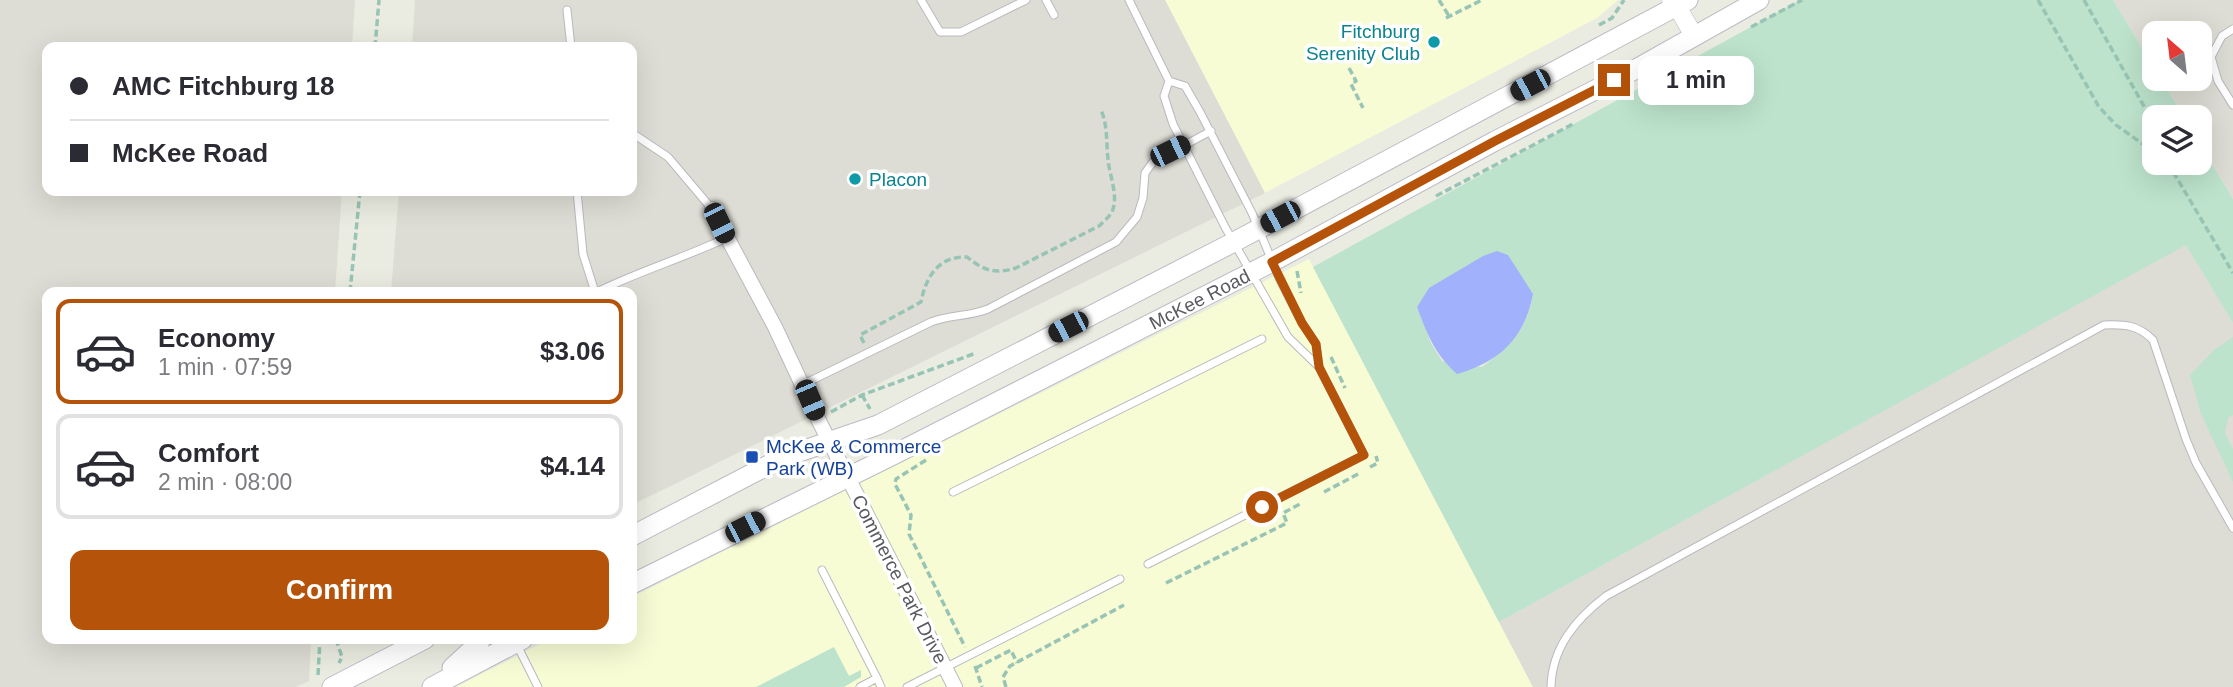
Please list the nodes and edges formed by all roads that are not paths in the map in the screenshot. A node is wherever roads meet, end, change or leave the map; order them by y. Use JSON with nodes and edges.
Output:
{"nodes":[{"id":1,"x":920,"y":0,"type":"edge"},
{"id":2,"x":1026,"y":0,"type":"edge"},
{"id":3,"x":1046,"y":0,"type":"edge"},
{"id":4,"x":1129,"y":0,"type":"edge"},
{"id":5,"x":1759,"y":0,"type":"edge"},
{"id":6,"x":1678,"y":1,"type":"edge"},
{"id":7,"x":567,"y":10,"type":"dead end"},
{"id":8,"x":1054,"y":15,"type":"dead end"},
{"id":9,"x":2233,"y":29,"type":"edge"},
{"id":10,"x":1694,"y":36,"type":"junction"},
{"id":11,"x":570,"y":42,"type":"edge"},
{"id":12,"x":1169,"y":81,"type":"junction"},
{"id":13,"x":2233,"y":105,"type":"edge"},
{"id":14,"x":1210,"y":131,"type":"junction"},
{"id":15,"x":637,"y":136,"type":"edge"},
{"id":16,"x":1184,"y":145,"type":"junction"},
{"id":17,"x":578,"y":196,"type":"edge"},
{"id":18,"x":712,"y":209,"type":"joint"},
{"id":19,"x":1258,"y":229,"type":"junction"},
{"id":20,"x":726,"y":238,"type":"junction"},
{"id":21,"x":1234,"y":242,"type":"junction"},
{"id":22,"x":1272,"y":262,"type":"junction"},
{"id":23,"x":1252,"y":272,"type":"junction"},
{"id":24,"x":594,"y":287,"type":"edge"},
{"id":25,"x":606,"y":287,"type":"edge"},
{"id":26,"x":1262,"y":339,"type":"dead end"},
{"id":27,"x":1319,"y":367,"type":"junction"},
{"id":28,"x":804,"y":384,"type":"junction"},
{"id":29,"x":830,"y":442,"type":"junction"},
{"id":30,"x":847,"y":476,"type":"junction"},
{"id":31,"x":953,"y":492,"type":"dead end"},
{"id":32,"x":2233,"y":528,"type":"edge"},
{"id":33,"x":637,"y":533,"type":"edge"},
{"id":34,"x":1148,"y":564,"type":"dead end"},
{"id":35,"x":821,"y":570,"type":"dead end"},
{"id":36,"x":1120,"y":579,"type":"dead end"},
{"id":37,"x":637,"y":581,"type":"edge"},
{"id":38,"x":415,"y":644,"type":"edge"},
{"id":39,"x":478,"y":644,"type":"edge"},
{"id":40,"x":511,"y":644,"type":"edge"},
{"id":41,"x":520,"y":644,"type":"edge"},
{"id":42,"x":944,"y":667,"type":"junction"},
{"id":43,"x":877,"y":678,"type":"junction"},
{"id":44,"x":332,"y":687,"type":"edge"},
{"id":45,"x":431,"y":687,"type":"edge"},
{"id":46,"x":538,"y":687,"type":"edge"},
{"id":47,"x":860,"y":687,"type":"edge"},
{"id":48,"x":881,"y":687,"type":"edge"},
{"id":49,"x":906,"y":687,"type":"edge"},
{"id":50,"x":955,"y":687,"type":"edge"},
{"id":51,"x":1551,"y":687,"type":"edge"}],
"edges":[{"from":1,"to":2,"type":"lane"},
{"from":3,"to":8,"type":"lane"},
{"from":4,"to":12,"type":"lane"},
{"from":5,"to":10,"type":"main road","name":"McKee Road"},
{"from":6,"to":10,"type":"street"},
{"from":6,"to":19,"type":"main road","name":"McKee Road"},
{"from":7,"to":11,"type":"lane"},
{"from":9,"to":13,"type":"lane"},
{"from":10,"to":22,"type":"main road","name":"McKee Road"},
{"from":12,"to":14,"type":"lane"},
{"from":12,"to":16,"type":"lane"},
{"from":14,"to":16,"type":"lane"},
{"from":14,"to":19,"type":"lane"},
{"from":15,"to":18,"type":"lane"},
{"from":16,"to":21,"type":"lane"},
{"from":16,"to":28,"type":"lane"},
{"from":17,"to":24,"type":"lane"},
{"from":18,"to":20,"type":"street","name":"Commerce Park Drive"},
{"from":19,"to":21,"type":"main road","name":"McKee Road"},
{"from":19,"to":22,"type":"lane"},
{"from":20,"to":25,"type":"lane"},
{"from":20,"to":28,"type":"street","name":"Commerce Park Drive"},
{"from":21,"to":23,"type":"lane"},
{"from":21,"to":29,"type":"main road","name":"McKee Road"},
{"from":22,"to":23,"type":"main road","name":"McKee Road"},
{"from":22,"to":27,"type":"lane"},
{"from":23,"to":27,"type":"lane"},
{"from":23,"to":30,"type":"main road","name":"McKee Road"},
{"from":26,"to":31,"type":"lane"},
{"from":27,"to":34,"type":"lane"},
{"from":28,"to":29,"type":"street","name":"Commerce Park Drive"},
{"from":29,"to":30,"type":"street","name":"Commerce Park Drive"},
{"from":29,"to":33,"type":"main road","name":"McKee Road"},
{"from":30,"to":37,"type":"main road","name":"McKee Road"},
{"from":30,"to":42,"type":"street","name":"Commerce Park Drive"},
{"from":32,"to":51,"type":"lane"},
{"from":35,"to":43,"type":"lane"},
{"from":36,"to":42,"type":"lane"},
{"from":38,"to":44,"type":"main road"},
{"from":39,"to":45,"type":"main road"},
{"from":40,"to":45,"type":"main road"},
{"from":41,"to":46,"type":"lane"},
{"from":42,"to":49,"type":"lane"},
{"from":42,"to":50,"type":"street","name":"Commerce Park Drive"},
{"from":43,"to":47,"type":"lane"},
{"from":43,"to":48,"type":"lane"}]}
